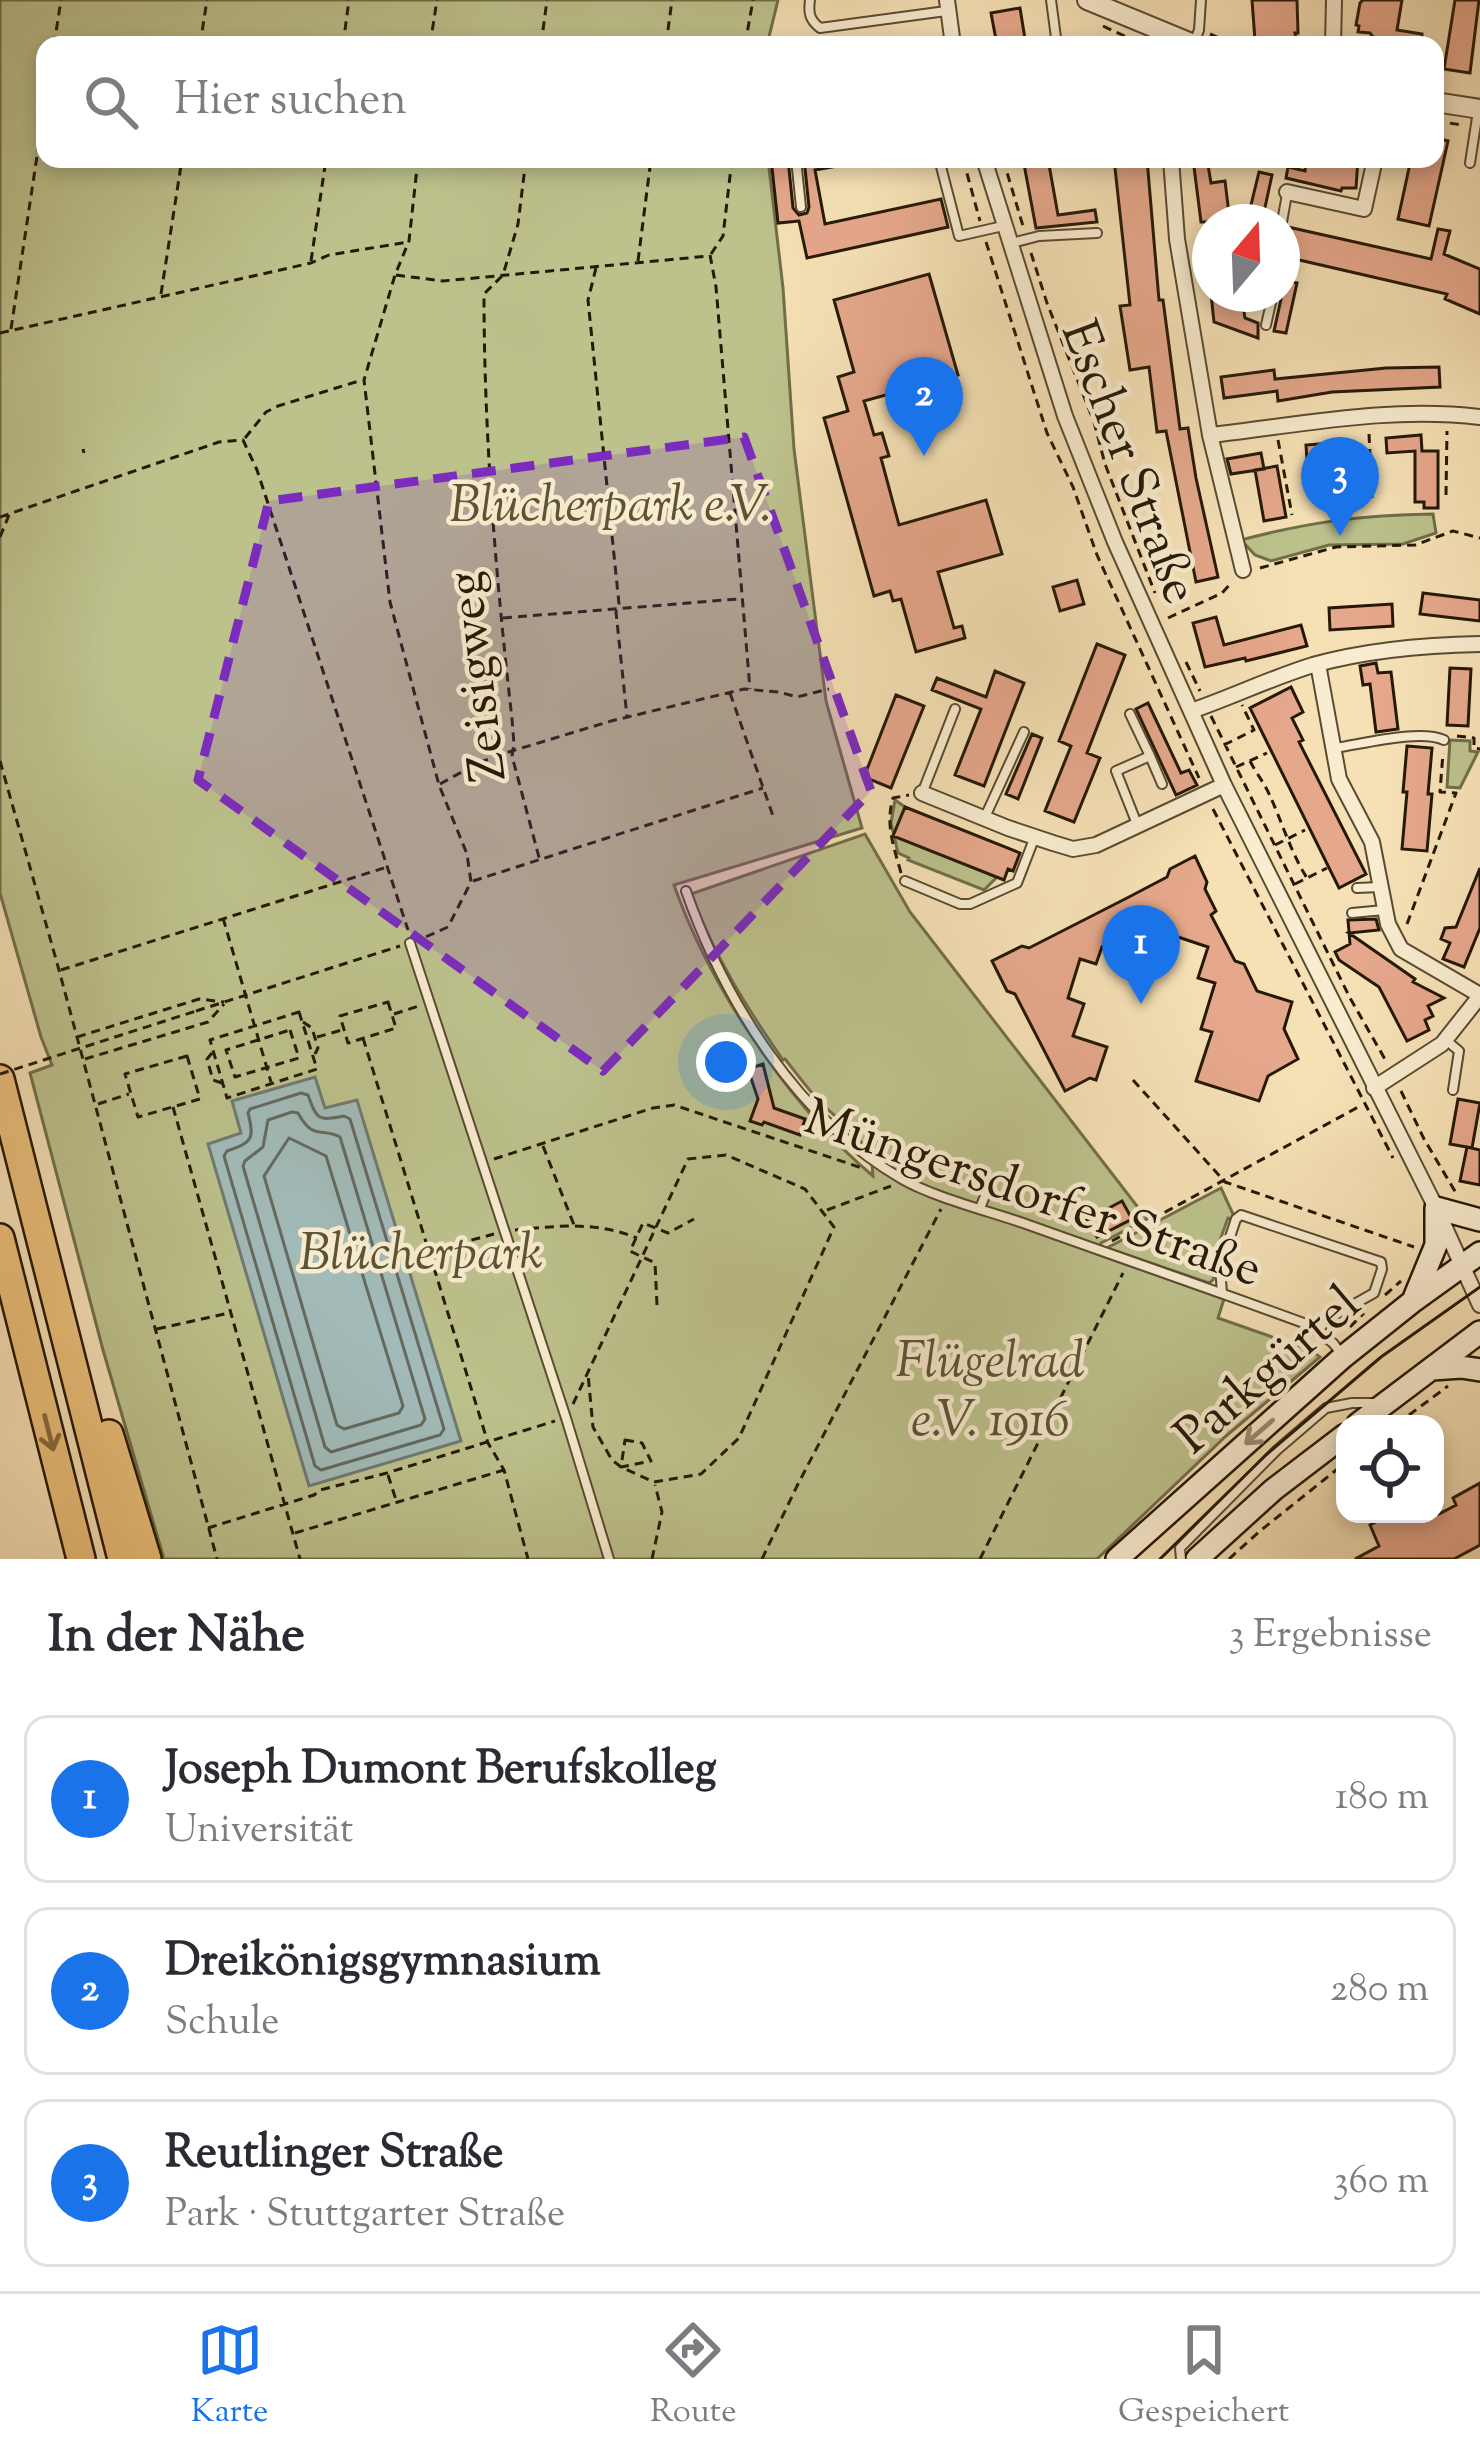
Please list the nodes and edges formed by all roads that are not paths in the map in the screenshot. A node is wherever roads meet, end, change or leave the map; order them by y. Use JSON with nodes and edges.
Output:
{"nodes":[{"id":1,"x":810,"y":0,"type":"edge"},
{"id":2,"x":1051,"y":0,"type":"edge"},
{"id":3,"x":1201,"y":0,"type":"edge"},
{"id":4,"x":1334,"y":0,"type":"edge"},
{"id":5,"x":1096,"y":2,"type":"edge"},
{"id":6,"x":948,"y":5,"type":"edge"},
{"id":7,"x":952,"y":36,"type":"edge"},
{"id":8,"x":1056,"y":36,"type":"edge"},
{"id":9,"x":1162,"y":36,"type":"edge"},
{"id":10,"x":1197,"y":36,"type":"edge"},
{"id":11,"x":1333,"y":36,"type":"edge"},
{"id":12,"x":1480,"y":98,"type":"edge"},
{"id":13,"x":1444,"y":105,"type":"edge"},
{"id":14,"x":1478,"y":115,"type":"edge"},
{"id":15,"x":1470,"y":163,"type":"dead end"},
{"id":16,"x":797,"y":168,"type":"edge"},
{"id":17,"x":941,"y":168,"type":"edge"},
{"id":18,"x":987,"y":168,"type":"edge"},
{"id":19,"x":1172,"y":168,"type":"edge"},
{"id":20,"x":1373,"y":168,"type":"edge"},
{"id":21,"x":1287,"y":192,"type":"joint"},
{"id":22,"x":1285,"y":204,"type":"edge"},
{"id":23,"x":801,"y":207,"type":"dead end"},
{"id":24,"x":1005,"y":226,"type":"junction"},
{"id":25,"x":1097,"y":233,"type":"dead end"},
{"id":26,"x":1011,"y":244,"type":"junction"},
{"id":27,"x":1269,"y":312,"type":"edge"},
{"id":28,"x":1266,"y":325,"type":"dead end"},
{"id":29,"x":1480,"y":417,"type":"edge"},
{"id":30,"x":1210,"y":435,"type":"junction"},
{"id":31,"x":1243,"y":570,"type":"road end"},
{"id":32,"x":1480,"y":644,"type":"edge"},
{"id":33,"x":1318,"y":664,"type":"junction"},
{"id":34,"x":1198,"y":708,"type":"junction"},
{"id":35,"x":955,"y":709,"type":"dead end"},
{"id":36,"x":1130,"y":714,"type":"dead end"},
{"id":37,"x":1024,"y":732,"type":"dead end"},
{"id":38,"x":1444,"y":740,"type":"road end"},
{"id":39,"x":1333,"y":748,"type":"junction"},
{"id":40,"x":1150,"y":756,"type":"junction"},
{"id":41,"x":1162,"y":784,"type":"dead end"},
{"id":42,"x":1224,"y":785,"type":"junction"},
{"id":43,"x":922,"y":793,"type":"joint"},
{"id":44,"x":985,"y":819,"type":"junction"},
{"id":45,"x":1137,"y":826,"type":"junction"},
{"id":46,"x":1035,"y":837,"type":"junction"},
{"id":47,"x":905,"y":881,"type":"road end"},
{"id":48,"x":1381,"y":886,"type":"junction"},
{"id":49,"x":1357,"y":888,"type":"dead end"},
{"id":50,"x":686,"y":891,"type":"dead end"},
{"id":51,"x":1385,"y":910,"type":"junction"},
{"id":52,"x":1352,"y":913,"type":"dead end"},
{"id":53,"x":410,"y":943,"type":"road end"},
{"id":54,"x":1480,"y":995,"type":"edge"},
{"id":55,"x":1446,"y":1040,"type":"junction"},
{"id":56,"x":0,"y":1077,"type":"edge"},
{"id":57,"x":1374,"y":1088,"type":"junction"},
{"id":58,"x":1453,"y":1090,"type":"dead end"},
{"id":59,"x":992,"y":1179,"type":"dead end"},
{"id":60,"x":980,"y":1208,"type":"junction"},
{"id":61,"x":1436,"y":1208,"type":"junction"},
{"id":62,"x":1480,"y":1220,"type":"edge"},
{"id":63,"x":0,"y":1238,"type":"edge"},
{"id":64,"x":1471,"y":1259,"type":"edge"},
{"id":65,"x":1222,"y":1293,"type":"junction"},
{"id":66,"x":58,"y":1302,"type":"junction"},
{"id":67,"x":1412,"y":1302,"type":"junction"},
{"id":68,"x":1480,"y":1305,"type":"edge"},
{"id":69,"x":1318,"y":1330,"type":"junction"},
{"id":70,"x":1480,"y":1332,"type":"edge"},
{"id":71,"x":1343,"y":1357,"type":"junction"},
{"id":72,"x":1432,"y":1369,"type":"junction"},
{"id":73,"x":1480,"y":1370,"type":"edge"},
{"id":74,"x":1383,"y":1403,"type":"junction"},
{"id":75,"x":1369,"y":1415,"type":"edge"},
{"id":76,"x":1336,"y":1442,"type":"edge"},
{"id":77,"x":76,"y":1551,"type":"edge"},
{"id":78,"x":1124,"y":1554,"type":"edge"},
{"id":79,"x":122,"y":1559,"type":"edge"},
{"id":80,"x":147,"y":1559,"type":"edge"},
{"id":81,"x":609,"y":1559,"type":"edge"},
{"id":82,"x":1181,"y":1559,"type":"edge"},
{"id":83,"x":1197,"y":1559,"type":"edge"}],
"edges":[{"from":1,"to":6,"type":"lane"},
{"from":2,"to":8,"type":"lane"},
{"from":3,"to":10,"type":"lane"},
{"from":4,"to":11,"type":"street"},
{"from":5,"to":9,"type":"street"},
{"from":6,"to":7,"type":"street"},
{"from":12,"to":14,"type":"street"},
{"from":13,"to":14,"type":"street"},
{"from":14,"to":15,"type":"lane"},
{"from":16,"to":23,"type":"lane"},
{"from":17,"to":24,"type":"lane"},
{"from":18,"to":24,"type":"street","name":"Escher Straße"},
{"from":19,"to":30,"type":"street"},
{"from":20,"to":21,"type":"street"},
{"from":21,"to":22,"type":"lane"},
{"from":24,"to":26,"type":"street","name":"Escher Straße"},
{"from":25,"to":26,"type":"lane"},
{"from":26,"to":34,"type":"street","name":"Escher Straße"},
{"from":27,"to":28,"type":"lane"},
{"from":29,"to":30,"type":"street"},
{"from":30,"to":31,"type":"street"},
{"from":32,"to":33,"type":"street"},
{"from":33,"to":34,"type":"street"},
{"from":33,"to":39,"type":"street"},
{"from":34,"to":42,"type":"street","name":"Escher Straße"},
{"from":35,"to":43,"type":"lane"},
{"from":36,"to":40,"type":"lane"},
{"from":37,"to":44,"type":"lane"},
{"from":38,"to":39,"type":"lane"},
{"from":39,"to":48,"type":"street"},
{"from":40,"to":41,"type":"lane"},
{"from":40,"to":45,"type":"lane"},
{"from":42,"to":45,"type":"street"},
{"from":42,"to":57,"type":"street","name":"Escher Straße"},
{"from":43,"to":44,"type":"street"},
{"from":44,"to":46,"type":"street"},
{"from":45,"to":46,"type":"street"},
{"from":46,"to":47,"type":"lane"},
{"from":48,"to":49,"type":"lane"},
{"from":48,"to":51,"type":"street"},
{"from":50,"to":60,"type":"lane","name":"Müngersdorfer Straße"},
{"from":51,"to":52,"type":"lane"},
{"from":51,"to":54,"type":"street"},
{"from":53,"to":81,"type":"lane"},
{"from":54,"to":55,"type":"street"},
{"from":55,"to":57,"type":"street"},
{"from":55,"to":58,"type":"lane"},
{"from":56,"to":66,"type":"highway"},
{"from":57,"to":61,"type":"street","name":"Escher Straße"},
{"from":59,"to":60,"type":"lane"},
{"from":60,"to":65,"type":"lane","name":"Müngersdorfer Straße"},
{"from":61,"to":62,"type":"main road"},
{"from":61,"to":64,"type":"street","name":"Escher Straße"},
{"from":61,"to":67,"type":"main road"},
{"from":63,"to":77,"type":"highway","one_way":true},
{"from":64,"to":67,"type":"main road","name":"Parkgürtel"},
{"from":64,"to":68,"type":"street","name":"Escher Straße"},
{"from":65,"to":69,"type":"lane","name":"Müngersdorfer Straße"},
{"from":65,"to":69,"type":"lane"},
{"from":66,"to":79,"type":"highway"},
{"from":66,"to":80,"type":"highway"},
{"from":67,"to":71,"type":"main road","name":"Parkgürtel"},
{"from":69,"to":71,"type":"lane","name":"Müngersdorfer Straße"},
{"from":70,"to":72,"type":"main road","name":"Parkgürtel"},
{"from":71,"to":78,"type":"main road","name":"Parkgürtel","one_way":true},
{"from":72,"to":73,"type":"main road"},
{"from":72,"to":74,"type":"main road","name":"Parkgürtel"},
{"from":74,"to":75,"type":"main road","name":"Parkgürtel"},
{"from":74,"to":82,"type":"lane"},
{"from":76,"to":83,"type":"main road","name":"Parkgürtel"}]}
